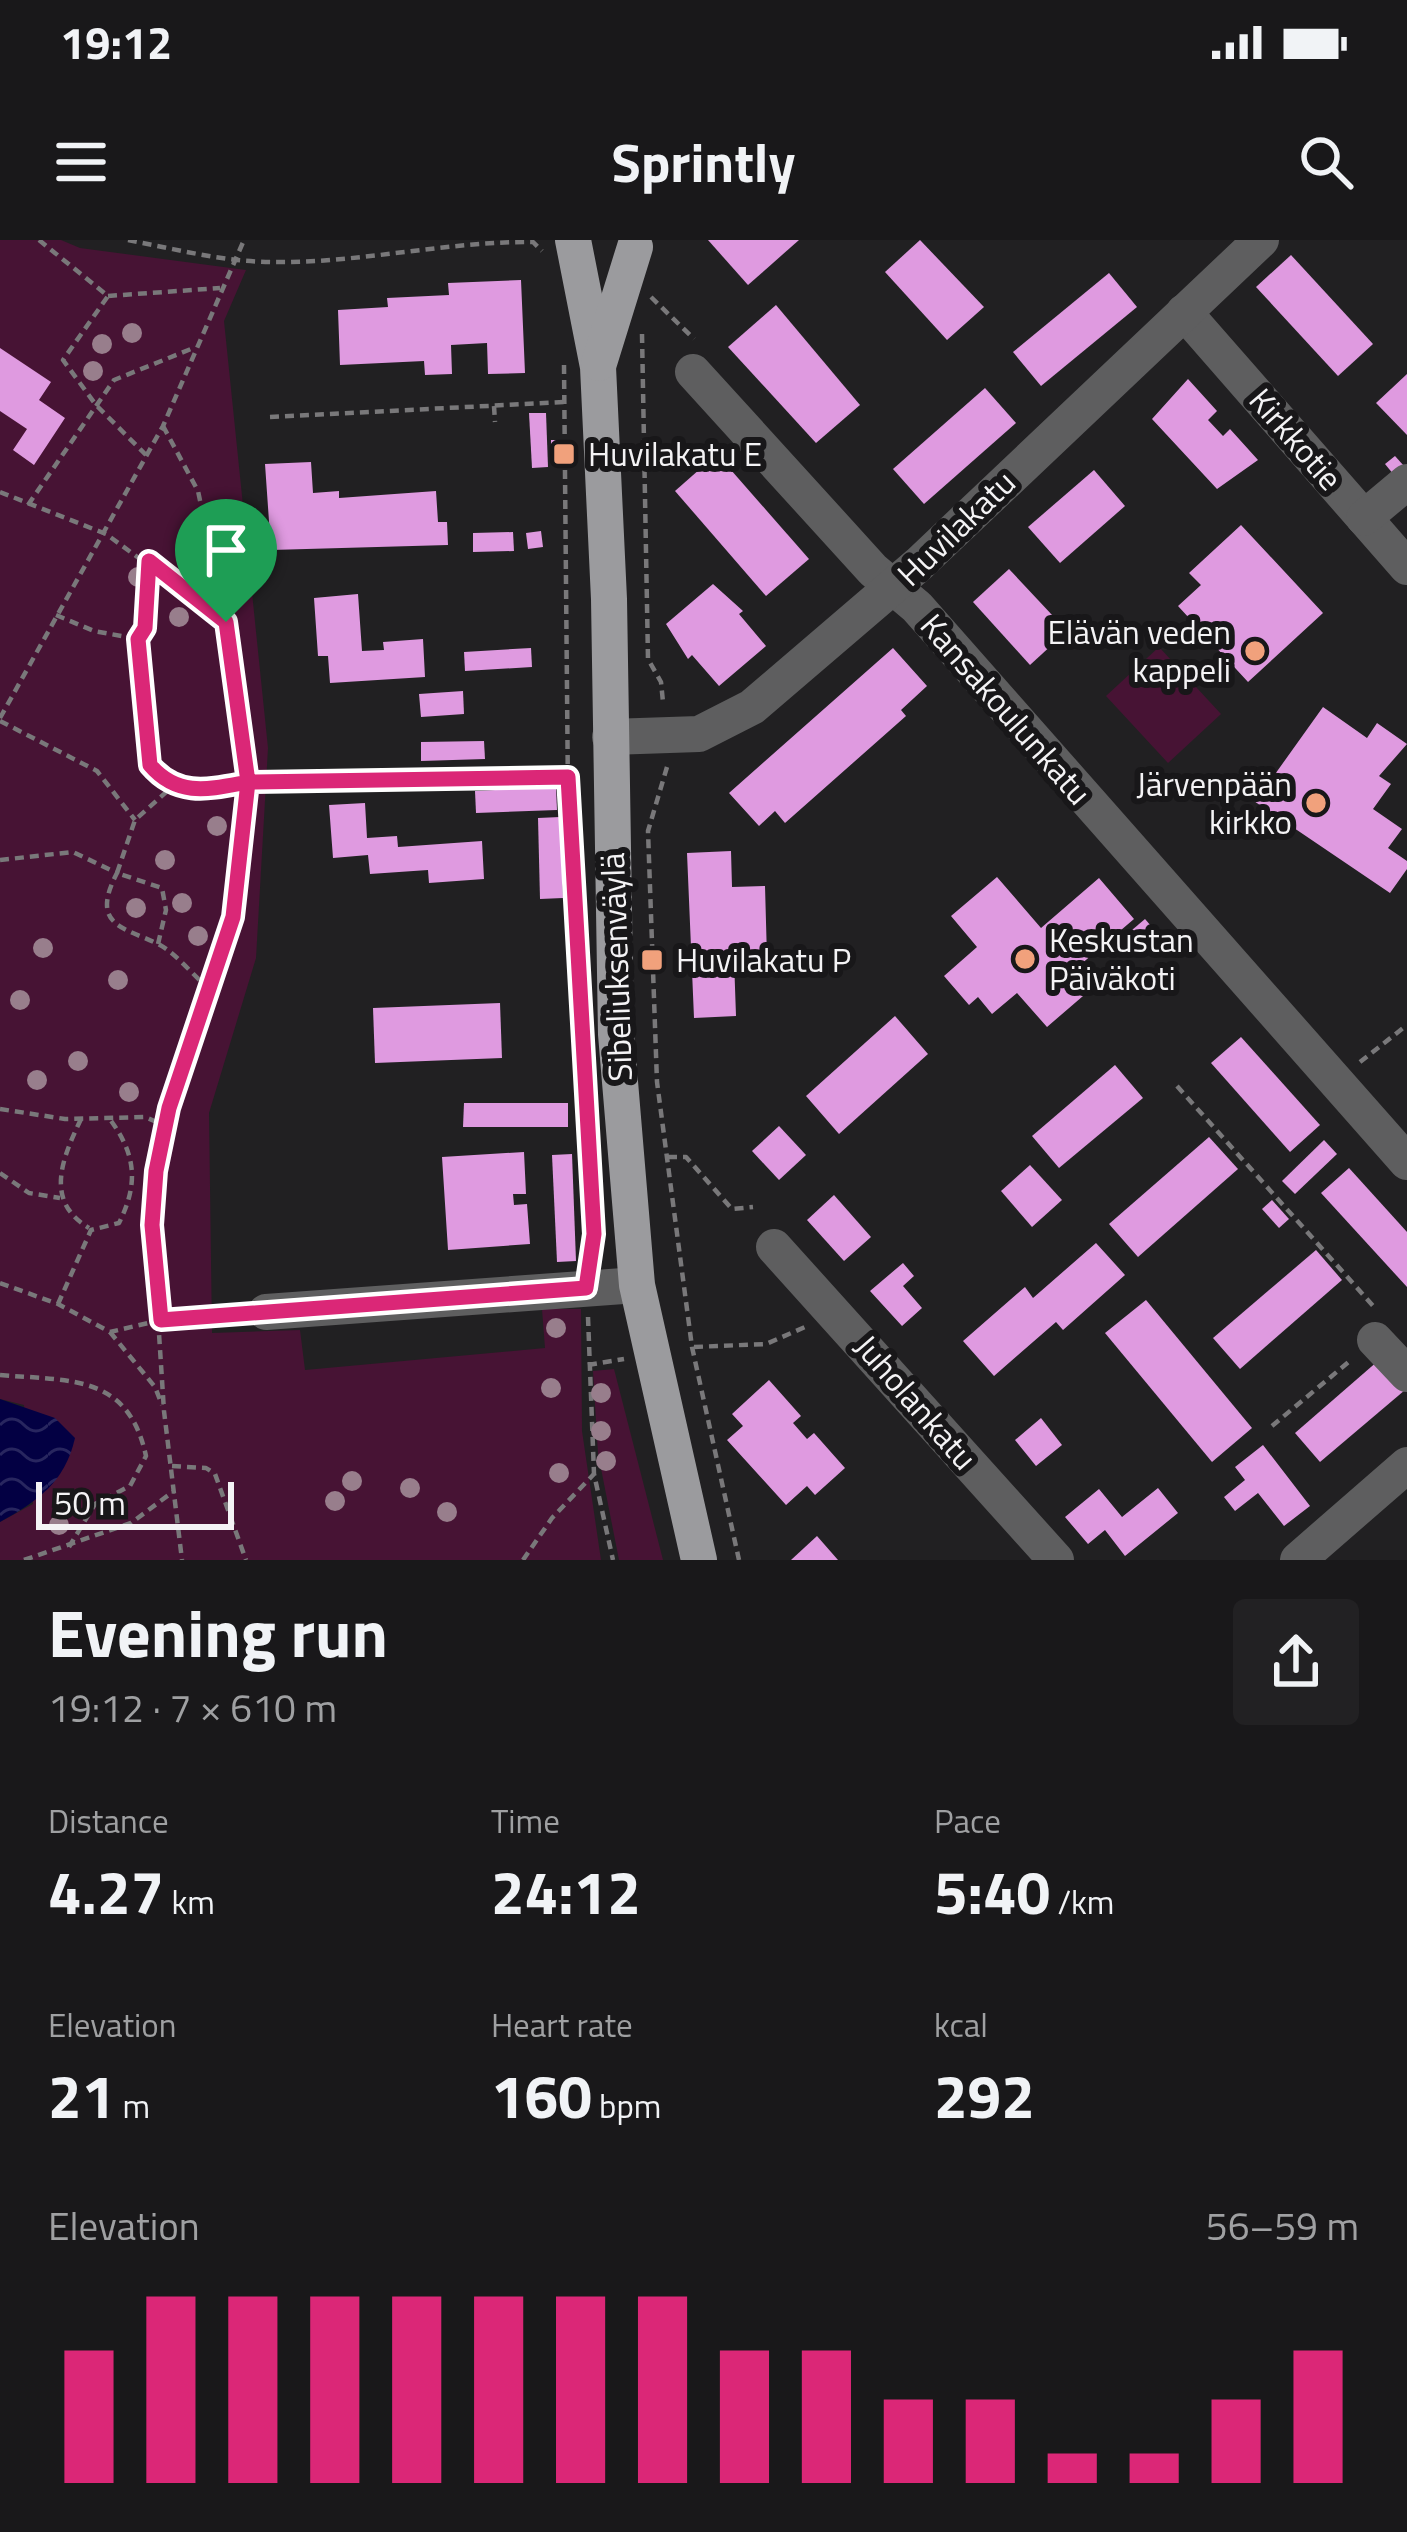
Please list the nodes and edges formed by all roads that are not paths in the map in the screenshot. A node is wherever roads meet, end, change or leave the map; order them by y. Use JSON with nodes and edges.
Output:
{"nodes":[{"id":1,"x":1261,"y":240,"type":"edge"},
{"id":2,"x":637,"y":243,"type":"edge"},
{"id":3,"x":564,"y":245,"type":"edge"},
{"id":4,"x":1184,"y":312,"type":"junction"},
{"id":5,"x":581,"y":364,"type":"junction"},
{"id":6,"x":693,"y":372,"type":"dead end"},
{"id":7,"x":1407,"y":482,"type":"edge"},
{"id":8,"x":1364,"y":518,"type":"junction"},
{"id":9,"x":1407,"y":567,"type":"edge"},
{"id":10,"x":895,"y":586,"type":"junction"},
{"id":11,"x":610,"y":737,"type":"junction"},
{"id":12,"x":1407,"y":1162,"type":"edge"},
{"id":13,"x":774,"y":1247,"type":"dead end"},
{"id":14,"x":638,"y":1285,"type":"junction"},
{"id":15,"x":266,"y":1312,"type":"road end"},
{"id":16,"x":1375,"y":1340,"type":"road end"},
{"id":17,"x":1407,"y":1375,"type":"edge"},
{"id":18,"x":1407,"y":1465,"type":"edge"},
{"id":19,"x":698,"y":1560,"type":"edge"},
{"id":20,"x":1056,"y":1560,"type":"edge"},
{"id":21,"x":1298,"y":1560,"type":"edge"}],
"edges":[{"from":1,"to":4,"type":"street","name":"Huvilakatu"},
{"from":2,"to":3,"type":"main road"},
{"from":2,"to":5,"type":"main road","name":"Sibeliuksenväylä"},
{"from":3,"to":5,"type":"main road","name":"Sibeliuksenväylä"},
{"from":4,"to":8,"type":"street","name":"Kirkkotie"},
{"from":4,"to":10,"type":"street","name":"Huvilakatu"},
{"from":5,"to":11,"type":"main road","name":"Sibeliuksenväylä"},
{"from":6,"to":10,"type":"street","name":"Kansakoulunkatu"},
{"from":7,"to":8,"type":"street"},
{"from":8,"to":9,"type":"street","name":"Kirkkotie"},
{"from":10,"to":11,"type":"street","name":"Huvilakatu"},
{"from":10,"to":12,"type":"street","name":"Kansakoulunkatu"},
{"from":11,"to":14,"type":"main road","name":"Sibeliuksenväylä"},
{"from":13,"to":20,"type":"street","name":"Juholankatu"},
{"from":14,"to":15,"type":"street"},
{"from":14,"to":19,"type":"main road","name":"Sibeliuksenväylä"},
{"from":16,"to":17,"type":"street"},
{"from":18,"to":21,"type":"street"}]}
